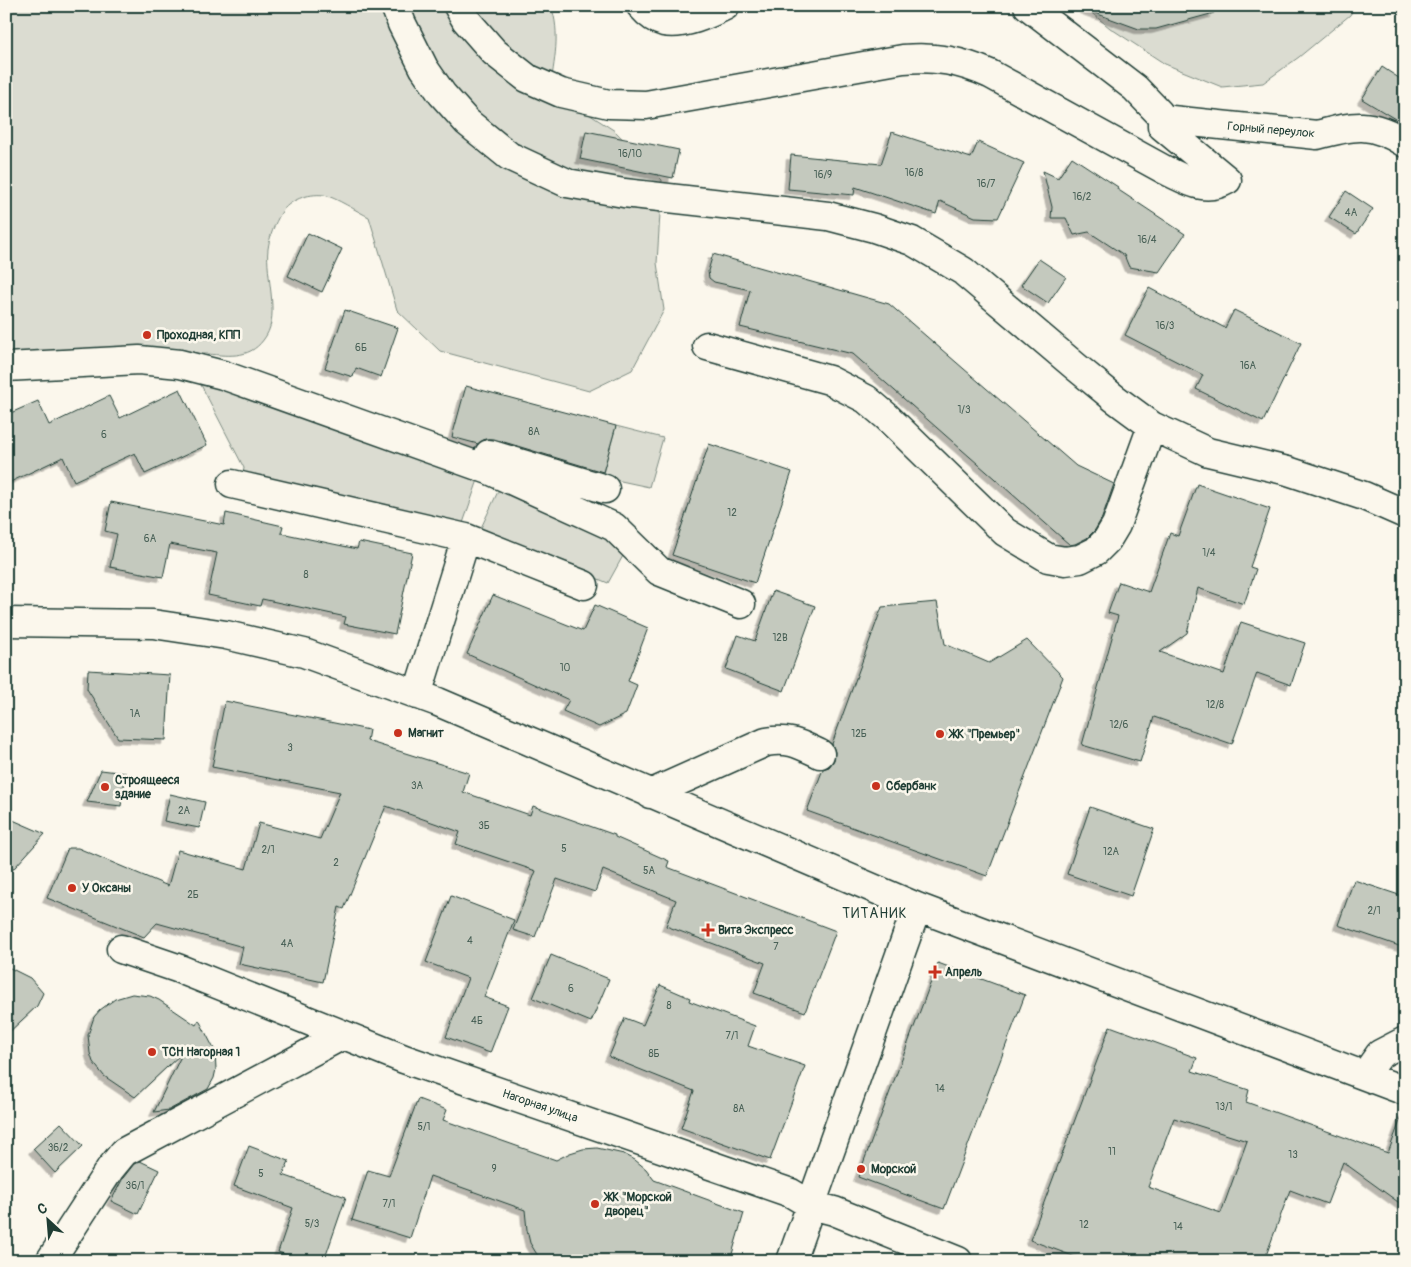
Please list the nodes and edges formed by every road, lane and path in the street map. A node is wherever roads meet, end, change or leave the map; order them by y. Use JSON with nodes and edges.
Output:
{"nodes":[{"id":1,"x":395,"y":6,"type":"edge"},
{"id":2,"x":458,"y":6,"type":"edge"},
{"id":3,"x":641,"y":6,"type":"edge"},
{"id":4,"x":725,"y":6,"type":"edge"},
{"id":5,"x":1028,"y":6,"type":"edge"},
{"id":6,"x":1162,"y":120,"type":"junction"},
{"id":7,"x":1405,"y":143,"type":"edge"},
{"id":8,"x":708,"y":346,"type":"dead end"},
{"id":9,"x":6,"y":366,"type":"edge"},
{"id":10,"x":1152,"y":426,"type":"junction"},
{"id":11,"x":417,"y":444,"type":"junction"},
{"id":12,"x":232,"y":484,"type":"dead end"},
{"id":13,"x":606,"y":489,"type":"dead end"},
{"id":14,"x":1405,"y":514,"type":"edge"},
{"id":15,"x":466,"y":538,"type":"junction"},
{"id":16,"x":584,"y":584,"type":"dead end"},
{"id":17,"x":741,"y":604,"type":"dead end"},
{"id":18,"x":6,"y":622,"type":"edge"},
{"id":19,"x":417,"y":695,"type":"junction"},
{"id":20,"x":820,"y":754,"type":"dead end"},
{"id":21,"x":650,"y":794,"type":"junction"},
{"id":22,"x":917,"y":907,"type":"junction"},
{"id":23,"x":121,"y":949,"type":"dead end"},
{"id":24,"x":343,"y":1035,"type":"junction"},
{"id":25,"x":1405,"y":1041,"type":"edge"},
{"id":26,"x":1365,"y":1075,"type":"junction"},
{"id":27,"x":1405,"y":1091,"type":"edge"},
{"id":28,"x":811,"y":1205,"type":"junction"},
{"id":29,"x":50,"y":1261,"type":"edge"},
{"id":30,"x":791,"y":1261,"type":"edge"},
{"id":31,"x":958,"y":1261,"type":"edge"}],
"edges":[{"from":1,"to":10,"type":"street"},
{"from":2,"to":6,"type":"street"},
{"from":3,"to":4,"type":"street"},
{"from":5,"to":6,"type":"street"},
{"from":6,"to":7,"type":"street","name":"Горный переулок"},
{"from":8,"to":10,"type":"street"},
{"from":9,"to":11,"type":"street"},
{"from":10,"to":14,"type":"street"},
{"from":11,"to":13,"type":"street"},
{"from":11,"to":17,"type":"street"},
{"from":12,"to":15,"type":"street"},
{"from":15,"to":16,"type":"street"},
{"from":15,"to":19,"type":"street"},
{"from":18,"to":19,"type":"street"},
{"from":19,"to":21,"type":"street"},
{"from":20,"to":21,"type":"street"},
{"from":21,"to":22,"type":"street"},
{"from":22,"to":26,"type":"street"},
{"from":22,"to":28,"type":"street"},
{"from":23,"to":24,"type":"street","name":"Нагорная улица"},
{"from":24,"to":28,"type":"street","name":"Нагорная улица"},
{"from":24,"to":29,"type":"street"},
{"from":25,"to":26,"type":"street"},
{"from":26,"to":27,"type":"street"},
{"from":28,"to":30,"type":"street"},
{"from":28,"to":31,"type":"street","name":"Нагорная улица"}]}
